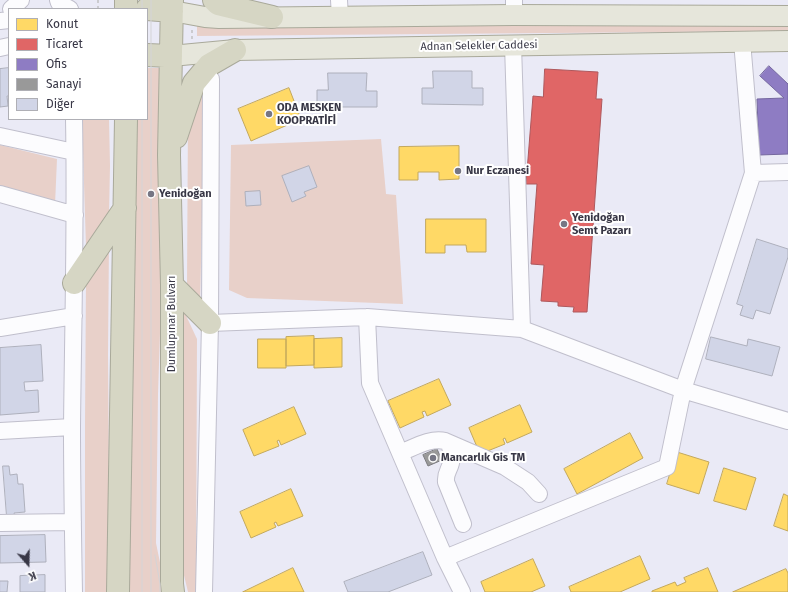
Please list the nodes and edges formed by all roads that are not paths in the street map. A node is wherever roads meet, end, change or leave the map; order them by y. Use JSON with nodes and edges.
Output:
{"nodes":[{"id":1,"x":21,"y":0,"type":"edge"},
{"id":2,"x":58,"y":0,"type":"edge"},
{"id":3,"x":214,"y":0,"type":"edge"},
{"id":4,"x":172,"y":5,"type":"edge"},
{"id":5,"x":12,"y":8,"type":"edge"},
{"id":6,"x":68,"y":8,"type":"edge"},
{"id":7,"x":514,"y":8,"type":"edge"},
{"id":8,"x":148,"y":9,"type":"edge"},
{"id":9,"x":339,"y":9,"type":"edge"},
{"id":10,"x":8,"y":12,"type":"edge"},
{"id":11,"x":788,"y":16,"type":"edge"},
{"id":12,"x":272,"y":17,"type":"junction"},
{"id":13,"x":0,"y":20,"type":"edge"},
{"id":14,"x":742,"y":41,"type":"junction"},
{"id":15,"x":788,"y":41,"type":"edge"},
{"id":16,"x":513,"y":45,"type":"junction"},
{"id":17,"x":235,"y":50,"type":"junction"},
{"id":18,"x":148,"y":55,"type":"edge"},
{"id":19,"x":171,"y":56,"type":"junction"},
{"id":20,"x":211,"y":79,"type":"dead end"},
{"id":21,"x":74,"y":120,"type":"edge"},
{"id":22,"x":126,"y":120,"type":"edge"},
{"id":23,"x":0,"y":136,"type":"edge"},
{"id":24,"x":74,"y":152,"type":"junction"},
{"id":25,"x":169,"y":155,"type":"junction"},
{"id":26,"x":788,"y":172,"type":"edge"},
{"id":27,"x":753,"y":173,"type":"junction"},
{"id":28,"x":0,"y":194,"type":"edge"},
{"id":29,"x":125,"y":208,"type":"junction"},
{"id":30,"x":75,"y":215,"type":"junction"},
{"id":31,"x":74,"y":283,"type":"junction"},
{"id":32,"x":172,"y":285,"type":"junction"},
{"id":33,"x":74,"y":316,"type":"junction"},
{"id":34,"x":367,"y":317,"type":"junction"},
{"id":35,"x":210,"y":323,"type":"junction"},
{"id":36,"x":0,"y":328,"type":"edge"},
{"id":37,"x":522,"y":328,"type":"junction"},
{"id":38,"x":684,"y":390,"type":"junction"},
{"id":39,"x":788,"y":421,"type":"edge"},
{"id":40,"x":72,"y":427,"type":"junction"},
{"id":41,"x":0,"y":431,"type":"edge"},
{"id":42,"x":449,"y":443,"type":"junction"},
{"id":43,"x":400,"y":453,"type":"junction"},
{"id":44,"x":539,"y":494,"type":"dead end"},
{"id":45,"x":73,"y":522,"type":"junction"},
{"id":46,"x":0,"y":523,"type":"edge"},
{"id":47,"x":463,"y":524,"type":"dead end"},
{"id":48,"x":445,"y":558,"type":"junction"},
{"id":49,"x":74,"y":592,"type":"edge"},
{"id":50,"x":118,"y":592,"type":"edge"},
{"id":51,"x":173,"y":592,"type":"edge"},
{"id":52,"x":204,"y":592,"type":"edge"},
{"id":53,"x":462,"y":592,"type":"edge"}],
"edges":[{"from":1,"to":5,"type":"street"},
{"from":2,"to":6,"type":"street"},
{"from":3,"to":12,"type":"highway"},
{"from":4,"to":8,"type":"highway"},
{"from":4,"to":12,"type":"main road"},
{"from":4,"to":19,"type":"highway","name":"Dumlupınar Bulvarı"},
{"from":7,"to":9,"type":"main road"},
{"from":7,"to":11,"type":"main road"},
{"from":9,"to":12,"type":"main road"},
{"from":10,"to":13,"type":"street"},
{"from":14,"to":15,"type":"main road","name":"Adnan Selekler Caddesi"},
{"from":14,"to":16,"type":"main road","name":"Adnan Selekler Caddesi"},
{"from":14,"to":27,"type":"street"},
{"from":16,"to":17,"type":"main road","name":"Adnan Selekler Caddesi"},
{"from":16,"to":37,"type":"street"},
{"from":17,"to":19,"type":"main road","name":"Adnan Selekler Caddesi"},
{"from":17,"to":25,"type":"highway"},
{"from":18,"to":19,"type":"highway"},
{"from":19,"to":25,"type":"highway","name":"Dumlupınar Bulvarı"},
{"from":20,"to":35,"type":"street"},
{"from":21,"to":24,"type":"street"},
{"from":22,"to":29,"type":"highway"},
{"from":23,"to":24,"type":"street"},
{"from":24,"to":30,"type":"street"},
{"from":25,"to":32,"type":"highway","name":"Dumlupınar Bulvarı"},
{"from":26,"to":27,"type":"street"},
{"from":27,"to":38,"type":"street"},
{"from":28,"to":30,"type":"street"},
{"from":29,"to":31,"type":"highway"},
{"from":29,"to":50,"type":"highway"},
{"from":30,"to":31,"type":"street"},
{"from":31,"to":33,"type":"street"},
{"from":32,"to":35,"type":"highway"},
{"from":32,"to":51,"type":"highway","name":"Dumlupınar Bulvarı"},
{"from":33,"to":36,"type":"street"},
{"from":33,"to":40,"type":"street"},
{"from":34,"to":35,"type":"street"},
{"from":34,"to":37,"type":"street"},
{"from":34,"to":43,"type":"street"},
{"from":35,"to":52,"type":"street"},
{"from":37,"to":38,"type":"street"},
{"from":38,"to":39,"type":"street"},
{"from":38,"to":48,"type":"street"},
{"from":40,"to":41,"type":"street"},
{"from":40,"to":45,"type":"street"},
{"from":42,"to":43,"type":"street"},
{"from":42,"to":44,"type":"street"},
{"from":42,"to":47,"type":"street"},
{"from":43,"to":48,"type":"street"},
{"from":45,"to":46,"type":"street"},
{"from":45,"to":49,"type":"street"},
{"from":48,"to":53,"type":"street"}]}
